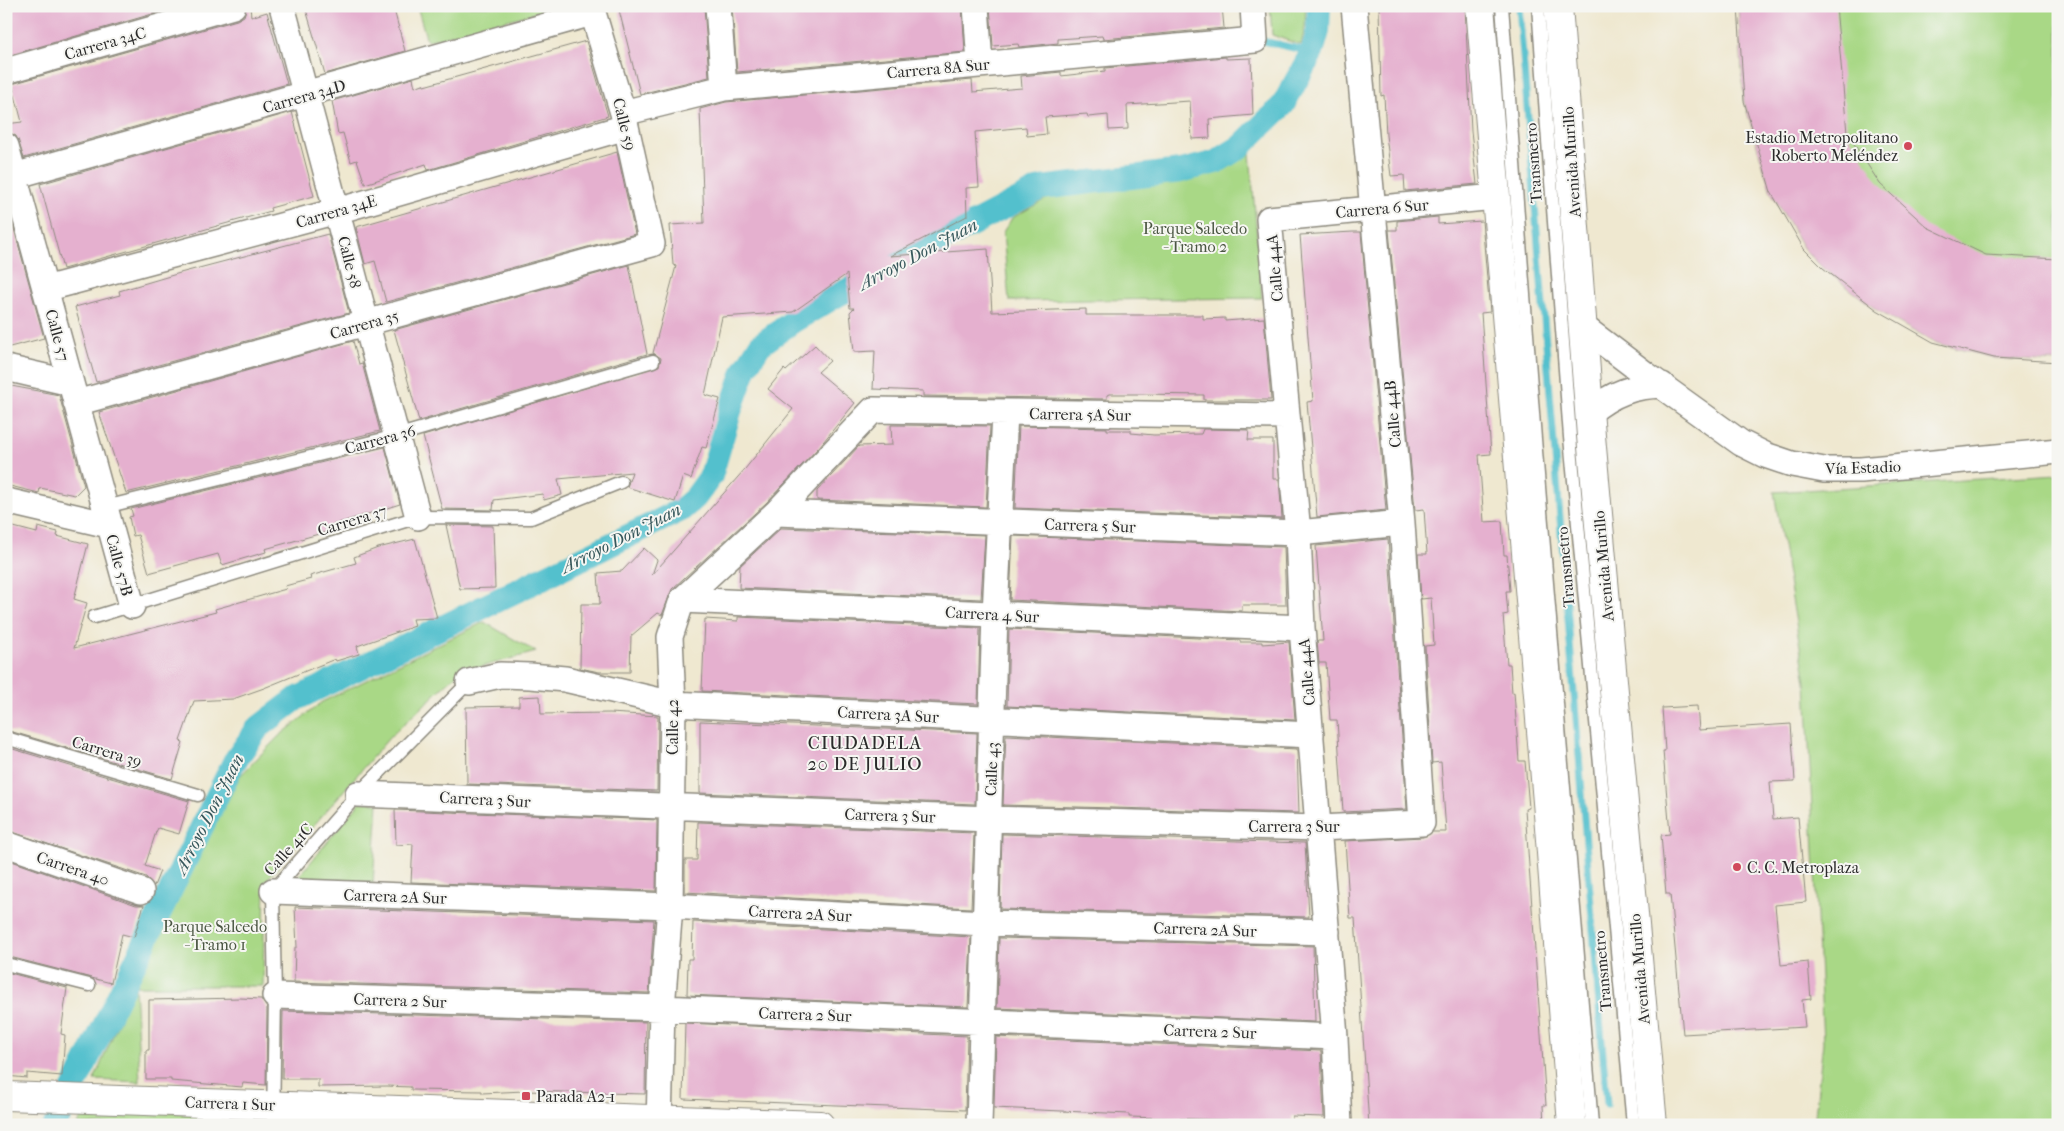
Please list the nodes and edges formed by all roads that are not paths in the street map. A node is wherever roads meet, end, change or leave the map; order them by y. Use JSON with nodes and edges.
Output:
{"nodes":[{"id":1,"x":234,"y":6,"type":"edge"},
{"id":2,"x":282,"y":6,"type":"edge"},
{"id":3,"x":718,"y":6,"type":"edge"},
{"id":4,"x":976,"y":6,"type":"edge"},
{"id":5,"x":1253,"y":6,"type":"edge"},
{"id":6,"x":1354,"y":6,"type":"edge"},
{"id":7,"x":1480,"y":6,"type":"edge"},
{"id":8,"x":1502,"y":6,"type":"edge"},
{"id":9,"x":1538,"y":6,"type":"edge"},
{"id":10,"x":1558,"y":6,"type":"edge"},
{"id":11,"x":592,"y":10,"type":"edge"},
{"id":12,"x":980,"y":64,"type":"junction"},
{"id":13,"x":6,"y":71,"type":"edge"},
{"id":14,"x":724,"y":88,"type":"junction"},
{"id":15,"x":305,"y":96,"type":"junction"},
{"id":16,"x":625,"y":120,"type":"junction"},
{"id":17,"x":6,"y":146,"type":"edge"},
{"id":18,"x":14,"y":176,"type":"junction"},
{"id":19,"x":1495,"y":197,"type":"junction"},
{"id":20,"x":1373,"y":209,"type":"junction"},
{"id":21,"x":337,"y":212,"type":"junction"},
{"id":22,"x":1269,"y":219,"type":"joint"},
{"id":23,"x":652,"y":244,"type":"joint"},
{"id":24,"x":45,"y":289,"type":"junction"},
{"id":25,"x":365,"y":324,"type":"junction"},
{"id":26,"x":1583,"y":327,"type":"junction"},
{"id":27,"x":653,"y":361,"type":"dead end"},
{"id":28,"x":6,"y":368,"type":"edge"},
{"id":29,"x":1662,"y":385,"type":"junction"},
{"id":30,"x":74,"y":393,"type":"junction"},
{"id":31,"x":873,"y":410,"type":"joint"},
{"id":32,"x":1590,"y":412,"type":"junction"},
{"id":33,"x":1005,"y":413,"type":"junction"},
{"id":34,"x":1286,"y":416,"type":"junction"},
{"id":35,"x":396,"y":436,"type":"junction"},
{"id":36,"x":2058,"y":451,"type":"edge"},
{"id":37,"x":621,"y":482,"type":"dead end"},
{"id":38,"x":6,"y":501,"type":"edge"},
{"id":39,"x":776,"y":513,"type":"junction"},
{"id":40,"x":107,"y":516,"type":"junction"},
{"id":41,"x":418,"y":517,"type":"junction"},
{"id":42,"x":1001,"y":522,"type":"junction"},
{"id":43,"x":1402,"y":523,"type":"junction"},
{"id":44,"x":1298,"y":533,"type":"junction"},
{"id":45,"x":682,"y":600,"type":"junction"},
{"id":46,"x":132,"y":606,"type":"junction"},
{"id":47,"x":995,"y":614,"type":"junction"},
{"id":48,"x":94,"y":617,"type":"dead end"},
{"id":49,"x":1302,"y":628,"type":"junction"},
{"id":50,"x":468,"y":682,"type":"joint"},
{"id":51,"x":673,"y":704,"type":"junction"},
{"id":52,"x":992,"y":719,"type":"junction"},
{"id":53,"x":1312,"y":735,"type":"junction"},
{"id":54,"x":6,"y":738,"type":"edge"},
{"id":55,"x":358,"y":794,"type":"junction"},
{"id":56,"x":198,"y":795,"type":"dead end"},
{"id":57,"x":672,"y":807,"type":"junction"},
{"id":58,"x":989,"y":819,"type":"junction"},
{"id":59,"x":1422,"y":823,"type":"joint"},
{"id":60,"x":1319,"y":828,"type":"junction"},
{"id":61,"x":6,"y":844,"type":"edge"},
{"id":62,"x":140,"y":891,"type":"dead end"},
{"id":63,"x":273,"y":891,"type":"junction"},
{"id":64,"x":670,"y":906,"type":"junction"},
{"id":65,"x":985,"y":922,"type":"junction"},
{"id":66,"x":1327,"y":932,"type":"junction"},
{"id":67,"x":6,"y":964,"type":"edge"},
{"id":68,"x":89,"y":985,"type":"dead end"},
{"id":69,"x":275,"y":996,"type":"junction"},
{"id":70,"x":662,"y":1008,"type":"junction"},
{"id":71,"x":982,"y":1021,"type":"junction"},
{"id":72,"x":1335,"y":1037,"type":"junction"},
{"id":73,"x":6,"y":1096,"type":"edge"},
{"id":74,"x":274,"y":1114,"type":"edge"},
{"id":75,"x":659,"y":1122,"type":"edge"},
{"id":76,"x":820,"y":1125,"type":"edge"},
{"id":77,"x":978,"y":1125,"type":"edge"},
{"id":78,"x":1339,"y":1125,"type":"edge"},
{"id":79,"x":1572,"y":1125,"type":"edge"},
{"id":80,"x":1592,"y":1125,"type":"edge"},
{"id":81,"x":1633,"y":1125,"type":"edge"},
{"id":82,"x":1653,"y":1125,"type":"edge"}],
"edges":[{"from":1,"to":13,"type":"street","name":"Carrera 34C"},
{"from":2,"to":15,"type":"street","name":"Calle 58"},
{"from":3,"to":14,"type":"street"},
{"from":4,"to":12,"type":"street"},
{"from":5,"to":12,"type":"street","name":"Carrera 8A Sur"},
{"from":6,"to":20,"type":"street","name":"Calle 44B"},
{"from":7,"to":19,"type":"main road"},
{"from":8,"to":80,"type":"lane","name":"Transmetro"},
{"from":9,"to":81,"type":"lane","name":"Transmetro"},
{"from":10,"to":26,"type":"main road","name":"Avenida Murillo"},
{"from":11,"to":15,"type":"street","name":"Carrera 34D"},
{"from":11,"to":16,"type":"street","name":"Calle 59"},
{"from":12,"to":14,"type":"street","name":"Carrera 8A Sur"},
{"from":14,"to":16,"type":"street","name":"Carrera 8A Sur"},
{"from":15,"to":18,"type":"street","name":"Carrera 34D"},
{"from":15,"to":21,"type":"street","name":"Calle 58"},
{"from":16,"to":21,"type":"street","name":"Carrera 34E"},
{"from":16,"to":23,"type":"street","name":"Calle 59"},
{"from":17,"to":18,"type":"street","name":"Calle 57"},
{"from":18,"to":24,"type":"street","name":"Calle 57"},
{"from":19,"to":20,"type":"street","name":"Carrera 6 Sur"},
{"from":19,"to":79,"type":"main road"},
{"from":20,"to":22,"type":"street","name":"Carrera 6 Sur"},
{"from":20,"to":43,"type":"street","name":"Calle 44B"},
{"from":21,"to":24,"type":"street","name":"Carrera 34E"},
{"from":21,"to":25,"type":"street","name":"Calle 58"},
{"from":22,"to":34,"type":"street","name":"Calle 44A"},
{"from":23,"to":25,"type":"street","name":"Carrera 35"},
{"from":24,"to":30,"type":"street","name":"Calle 57"},
{"from":25,"to":30,"type":"street","name":"Carrera 35"},
{"from":25,"to":35,"type":"street","name":"Calle 58"},
{"from":26,"to":29,"type":"street","name":"Vía Estadio"},
{"from":26,"to":32,"type":"main road","name":"Avenida Murillo"},
{"from":27,"to":35,"type":"lane","name":"Carrera 36"},
{"from":28,"to":30,"type":"street","name":"Carrera 35"},
{"from":29,"to":32,"type":"street"},
{"from":29,"to":36,"type":"street","name":"Vía Estadio"},
{"from":30,"to":40,"type":"street","name":"Calle 57"},
{"from":31,"to":33,"type":"street","name":"Carrera 5A Sur"},
{"from":31,"to":39,"type":"street","name":"Calle 42"},
{"from":32,"to":82,"type":"main road","name":"Avenida Murillo"},
{"from":33,"to":34,"type":"street","name":"Carrera 5A Sur"},
{"from":33,"to":42,"type":"street","name":"Calle 43"},
{"from":34,"to":44,"type":"street","name":"Calle 44A"},
{"from":35,"to":40,"type":"lane","name":"Carrera 36"},
{"from":35,"to":41,"type":"street","name":"Calle 58"},
{"from":37,"to":41,"type":"lane","name":"Carrera 37"},
{"from":38,"to":40,"type":"street","name":"Carrera 36"},
{"from":39,"to":42,"type":"street","name":"Carrera 5 Sur"},
{"from":39,"to":45,"type":"street","name":"Calle 42"},
{"from":40,"to":46,"type":"street","name":"Calle 57B"},
{"from":41,"to":46,"type":"lane","name":"Carrera 37"},
{"from":42,"to":44,"type":"street","name":"Carrera 5 Sur"},
{"from":42,"to":47,"type":"street","name":"Calle 43"},
{"from":43,"to":44,"type":"street","name":"Carrera 5 Sur"},
{"from":43,"to":59,"type":"street","name":"Calle 44B"},
{"from":44,"to":49,"type":"street","name":"Calle 44A"},
{"from":45,"to":47,"type":"street","name":"Carrera 4 Sur"},
{"from":45,"to":51,"type":"street","name":"Calle 42"},
{"from":46,"to":48,"type":"lane","name":"Carrera 37"},
{"from":47,"to":49,"type":"street","name":"Carrera 4 Sur"},
{"from":47,"to":52,"type":"street","name":"Calle 43"},
{"from":49,"to":53,"type":"street","name":"Calle 44A"},
{"from":50,"to":51,"type":"street","name":"Carrera 3A Sur"},
{"from":50,"to":55,"type":"lane","name":"Calle 41C"},
{"from":51,"to":52,"type":"street","name":"Carrera 3A Sur"},
{"from":51,"to":57,"type":"street","name":"Calle 42"},
{"from":52,"to":53,"type":"street","name":"Carrera 3A Sur"},
{"from":52,"to":58,"type":"street","name":"Calle 43"},
{"from":53,"to":60,"type":"street","name":"Calle 44A"},
{"from":54,"to":56,"type":"lane","name":"Carrera 39"},
{"from":55,"to":57,"type":"street","name":"Carrera 3 Sur"},
{"from":55,"to":63,"type":"lane","name":"Calle 41C"},
{"from":57,"to":58,"type":"street","name":"Carrera 3 Sur"},
{"from":57,"to":64,"type":"street","name":"Calle 42"},
{"from":58,"to":60,"type":"street","name":"Carrera 3 Sur"},
{"from":58,"to":65,"type":"street","name":"Calle 43"},
{"from":59,"to":60,"type":"street","name":"Carrera 3 Sur"},
{"from":60,"to":66,"type":"street","name":"Calle 44A"},
{"from":61,"to":62,"type":"street","name":"Carrera 40"},
{"from":63,"to":64,"type":"street","name":"Carrera 2A Sur"},
{"from":63,"to":69,"type":"lane","name":"Calle 41C"},
{"from":64,"to":65,"type":"street","name":"Carrera 2A Sur"},
{"from":64,"to":70,"type":"street","name":"Calle 42"},
{"from":65,"to":66,"type":"street","name":"Carrera 2A Sur"},
{"from":65,"to":71,"type":"street","name":"Calle 43"},
{"from":66,"to":72,"type":"street","name":"Calle 44A"},
{"from":67,"to":68,"type":"lane"},
{"from":69,"to":70,"type":"street","name":"Carrera 2 Sur"},
{"from":69,"to":74,"type":"lane","name":"Calle 41C"},
{"from":70,"to":71,"type":"street","name":"Carrera 2 Sur"},
{"from":70,"to":75,"type":"street","name":"Calle 42"},
{"from":71,"to":72,"type":"street","name":"Carrera 2 Sur"},
{"from":71,"to":77,"type":"street","name":"Calle 43"},
{"from":72,"to":78,"type":"street","name":"Calle 44A"},
{"from":73,"to":74,"type":"main road","name":"Carrera 1 Sur"},
{"from":74,"to":75,"type":"main road","name":"Carrera 1 Sur"},
{"from":75,"to":76,"type":"main road","name":"Carrera 1 Sur"}]}
